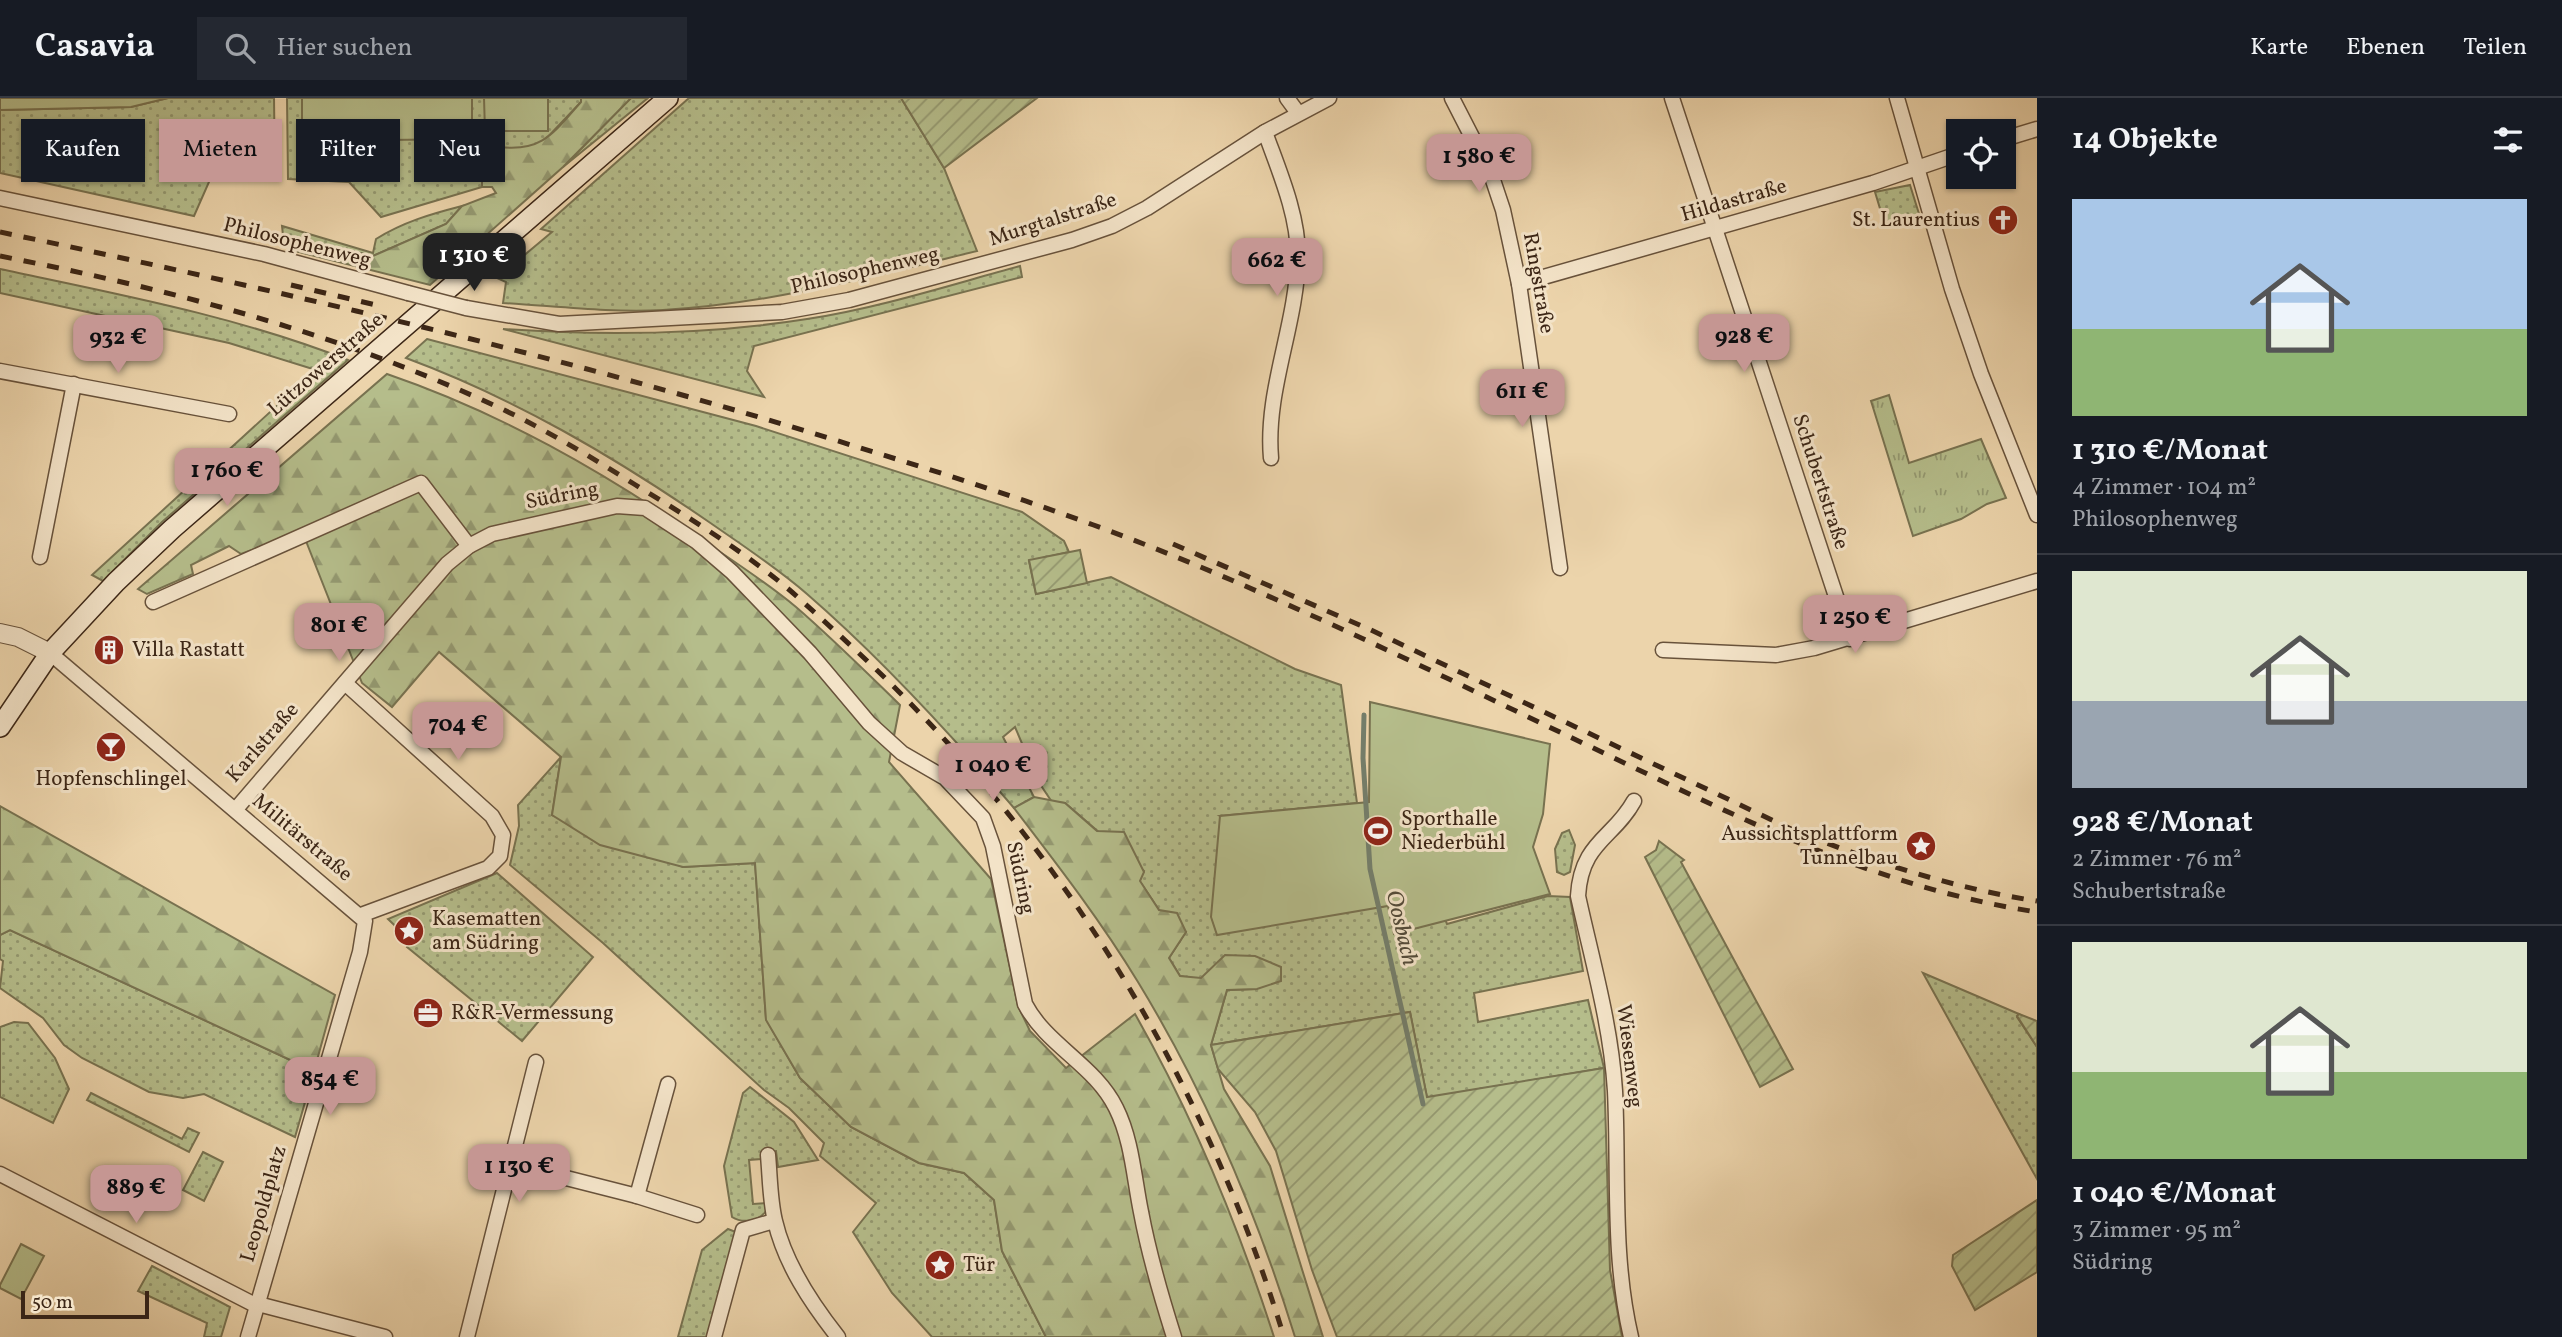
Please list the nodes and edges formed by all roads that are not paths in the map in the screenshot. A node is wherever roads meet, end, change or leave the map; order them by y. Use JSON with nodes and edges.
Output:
{"nodes":[{"id":1,"x":668,"y":98,"type":"edge"},
{"id":2,"x":1287,"y":98,"type":"edge"},
{"id":3,"x":1329,"y":98,"type":"edge"},
{"id":4,"x":1452,"y":98,"type":"edge"},
{"id":5,"x":1672,"y":98,"type":"edge"},
{"id":6,"x":1897,"y":98,"type":"edge"},
{"id":7,"x":1298,"y":113,"type":"junction"},
{"id":8,"x":2037,"y":129,"type":"edge"},
{"id":9,"x":1265,"y":132,"type":"junction"},
{"id":10,"x":2016,"y":135,"type":"edge"},
{"id":11,"x":1946,"y":158,"type":"edge"},
{"id":12,"x":1917,"y":167,"type":"junction"},
{"id":13,"x":0,"y":198,"type":"edge"},
{"id":14,"x":1715,"y":228,"type":"junction"},
{"id":15,"x":957,"y":271,"type":"joint"},
{"id":16,"x":1520,"y":284,"type":"junction"},
{"id":17,"x":0,"y":371,"type":"edge"},
{"id":18,"x":74,"y":384,"type":"junction"},
{"id":19,"x":229,"y":414,"type":"dead end"},
{"id":20,"x":1271,"y":458,"type":"dead end"},
{"id":21,"x":2037,"y":515,"type":"edge"},
{"id":22,"x":469,"y":546,"type":"junction"},
{"id":23,"x":40,"y":557,"type":"dead end"},
{"id":24,"x":1560,"y":568,"type":"dead end"},
{"id":25,"x":2037,"y":581,"type":"edge"},
{"id":26,"x":153,"y":602,"type":"dead end"},
{"id":27,"x":0,"y":633,"type":"edge"},
{"id":28,"x":1850,"y":639,"type":"junction"},
{"id":29,"x":1663,"y":650,"type":"dead end"},
{"id":30,"x":50,"y":653,"type":"junction"},
{"id":31,"x":345,"y":683,"type":"junction"},
{"id":32,"x":0,"y":727,"type":"edge"},
{"id":33,"x":1634,"y":801,"type":"dead end"},
{"id":34,"x":236,"y":809,"type":"junction"},
{"id":35,"x":363,"y":918,"type":"junction"},
{"id":36,"x":536,"y":1062,"type":"dead end"},
{"id":37,"x":667,"y":1084,"type":"dead end"},
{"id":38,"x":768,"y":1155,"type":"dead end"},
{"id":39,"x":511,"y":1164,"type":"junction"},
{"id":40,"x":0,"y":1174,"type":"edge"},
{"id":41,"x":637,"y":1196,"type":"junction"},
{"id":42,"x":697,"y":1215,"type":"dead end"},
{"id":43,"x":774,"y":1221,"type":"junction"},
{"id":44,"x":257,"y":1305,"type":"junction"},
{"id":45,"x":248,"y":1337,"type":"edge"},
{"id":46,"x":385,"y":1337,"type":"edge"},
{"id":47,"x":467,"y":1337,"type":"edge"},
{"id":48,"x":714,"y":1337,"type":"edge"},
{"id":49,"x":838,"y":1337,"type":"edge"},
{"id":50,"x":1174,"y":1337,"type":"edge"},
{"id":51,"x":1631,"y":1337,"type":"edge"}],
"edges":[{"from":1,"to":30,"type":"main road","name":"Lützowerstraße"},
{"from":2,"to":7,"type":"street"},
{"from":3,"to":7,"type":"street","name":"Murgtalstraße"},
{"from":4,"to":16,"type":"street","name":"Ringstraße"},
{"from":5,"to":14,"type":"street","name":"Schubertstraße"},
{"from":6,"to":12,"type":"street"},
{"from":7,"to":9,"type":"street","name":"Murgtalstraße"},
{"from":8,"to":10,"type":"street"},
{"from":9,"to":15,"type":"street","name":"Murgtalstraße"},
{"from":9,"to":20,"type":"street"},
{"from":11,"to":12,"type":"street","name":"Hildastraße"},
{"from":12,"to":14,"type":"street","name":"Hildastraße"},
{"from":12,"to":21,"type":"street"},
{"from":13,"to":15,"type":"street","name":"Philosophenweg","bridge":true},
{"from":14,"to":16,"type":"street","name":"Hildastraße"},
{"from":14,"to":28,"type":"street","name":"Schubertstraße"},
{"from":16,"to":24,"type":"street","name":"Ringstraße"},
{"from":17,"to":18,"type":"street"},
{"from":18,"to":19,"type":"street"},
{"from":18,"to":23,"type":"street"},
{"from":22,"to":26,"type":"street"},
{"from":22,"to":31,"type":"street","name":"Karlstraße"},
{"from":22,"to":50,"type":"street","name":"Südring"},
{"from":25,"to":28,"type":"street"},
{"from":27,"to":30,"type":"street"},
{"from":28,"to":29,"type":"street"},
{"from":30,"to":32,"type":"main road"},
{"from":30,"to":34,"type":"street","name":"Militärstraße"},
{"from":31,"to":34,"type":"street","name":"Karlstraße"},
{"from":31,"to":35,"type":"street"},
{"from":33,"to":51,"type":"street","name":"Wiesenweg"},
{"from":34,"to":35,"type":"street","name":"Militärstraße"},
{"from":35,"to":44,"type":"street","name":"Leopoldplatz"},
{"from":36,"to":39,"type":"street"},
{"from":37,"to":41,"type":"street"},
{"from":38,"to":43,"type":"street"},
{"from":39,"to":41,"type":"street"},
{"from":39,"to":47,"type":"street"},
{"from":40,"to":44,"type":"street"},
{"from":41,"to":42,"type":"street"},
{"from":43,"to":48,"type":"street"},
{"from":43,"to":49,"type":"street"},
{"from":44,"to":45,"type":"street","name":"Leopoldplatz"},
{"from":44,"to":46,"type":"street"}]}
